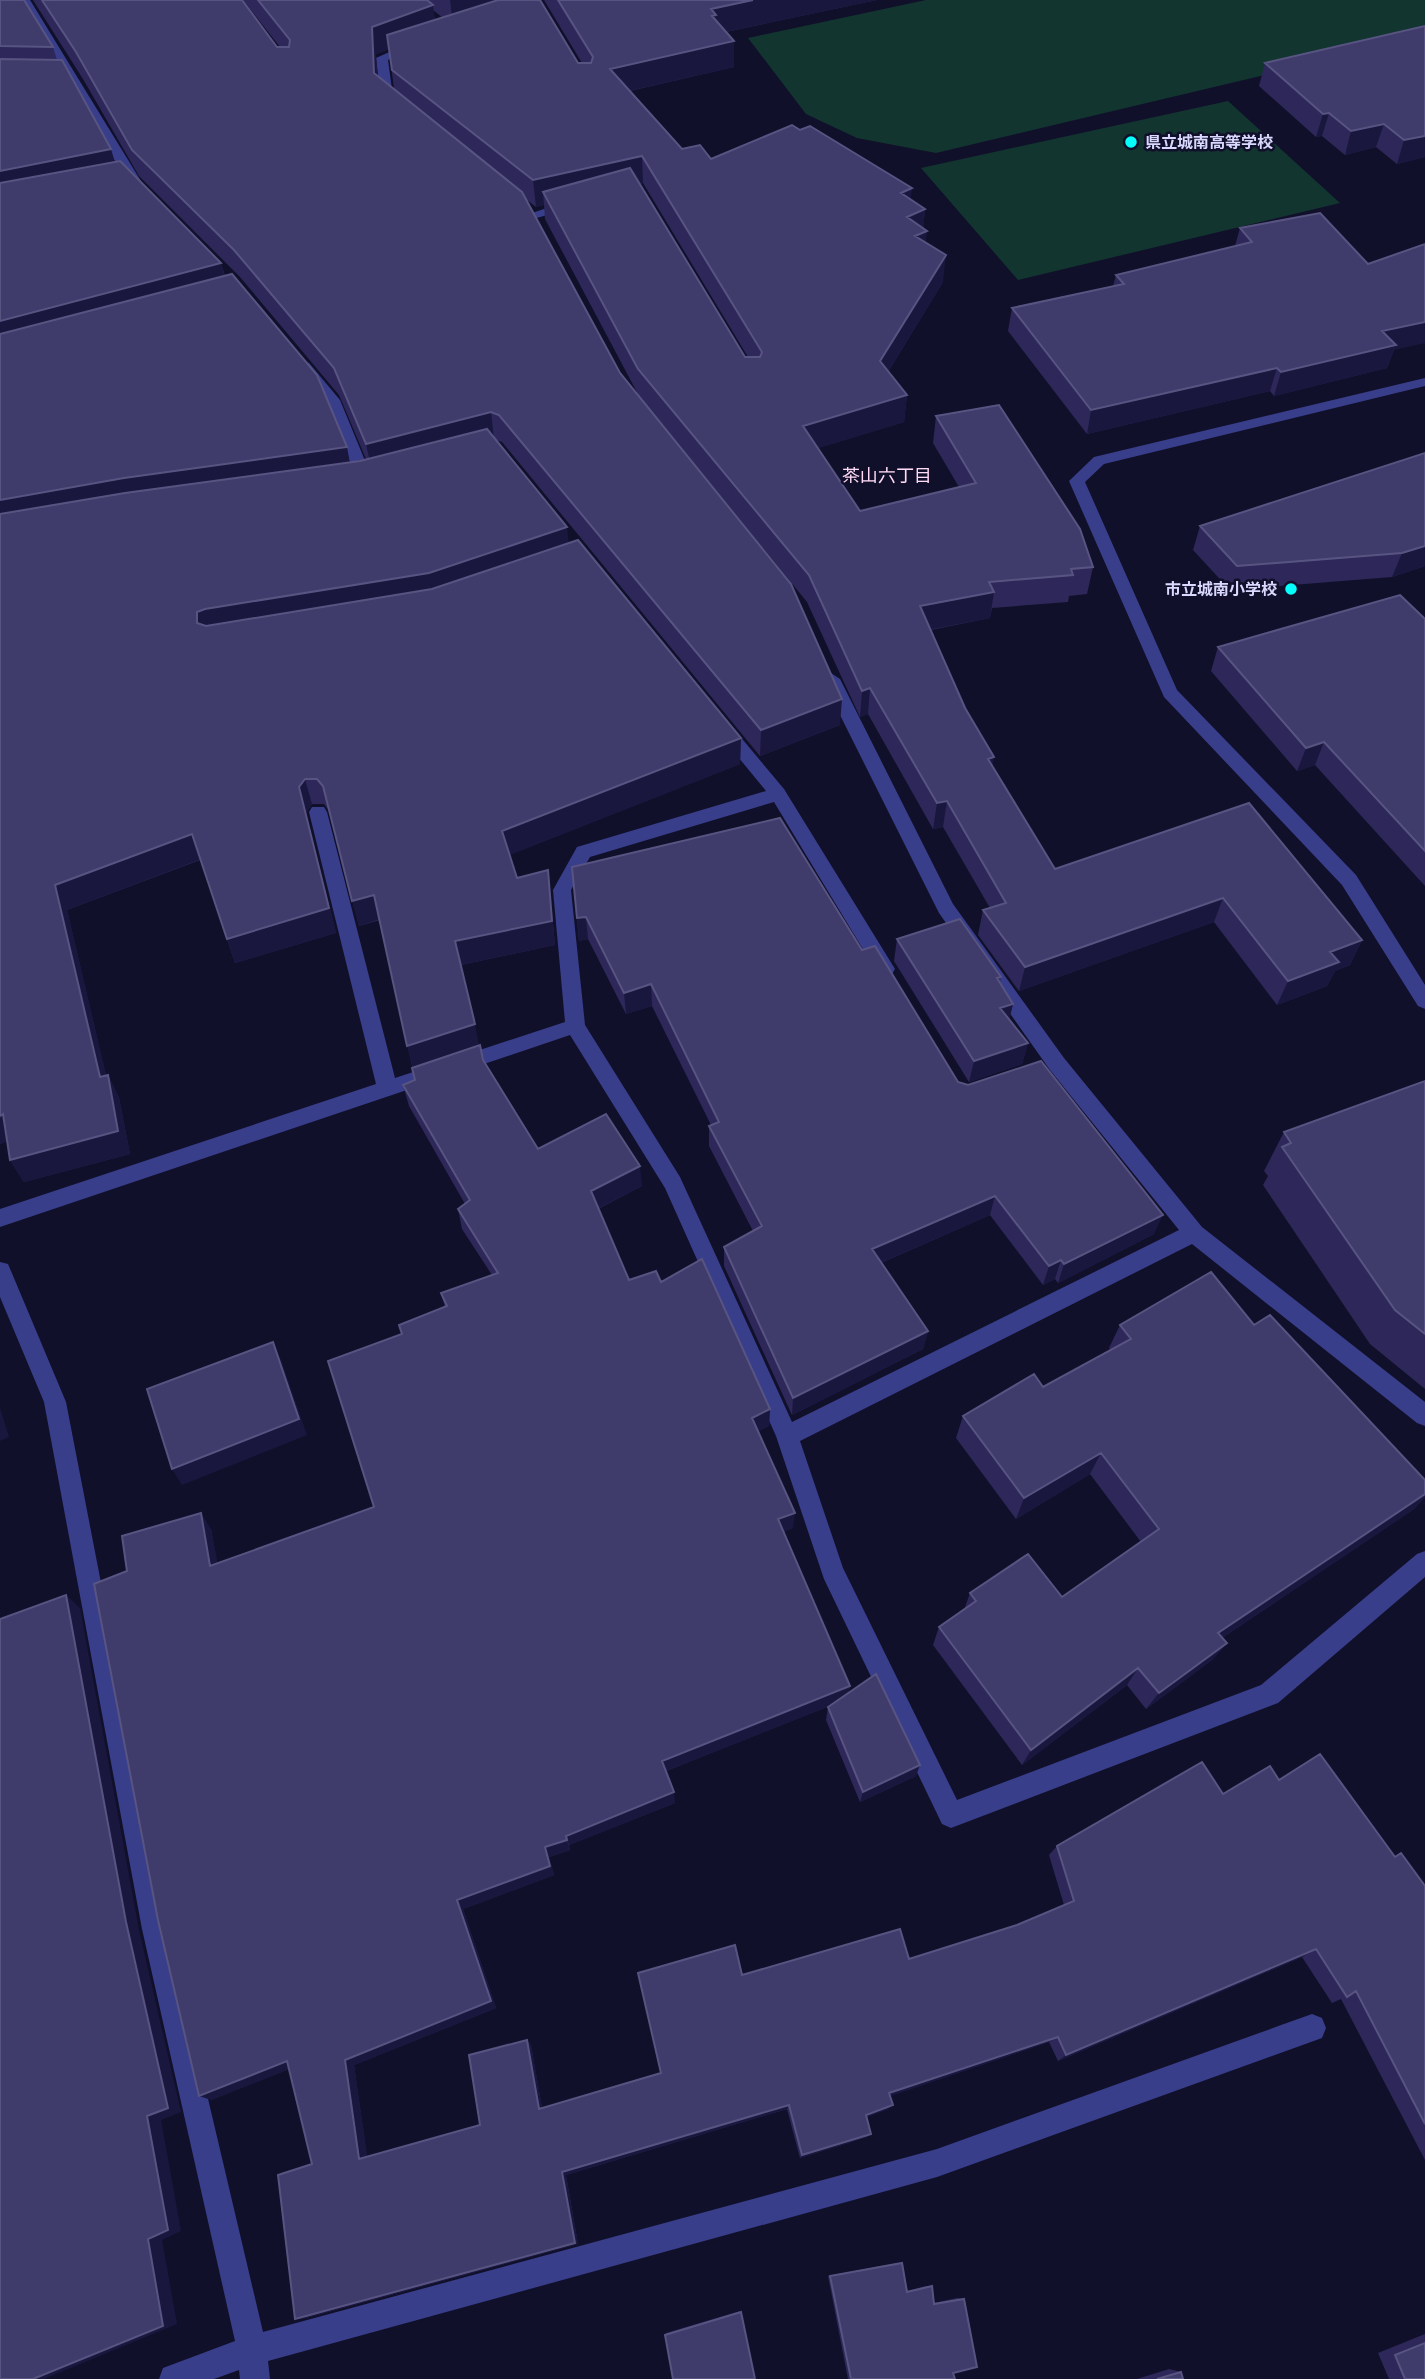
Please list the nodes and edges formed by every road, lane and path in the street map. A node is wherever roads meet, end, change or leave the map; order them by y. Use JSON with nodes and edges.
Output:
{"nodes":[{"id":1,"x":24,"y":0,"type":"edge"},
{"id":2,"x":427,"y":41,"type":"edge"},
{"id":3,"x":50,"y":80,"type":"edge"},
{"id":4,"x":75,"y":80,"type":"junction"},
{"id":5,"x":408,"y":115,"type":"edge"},
{"id":6,"x":149,"y":198,"type":"edge"},
{"id":7,"x":584,"y":201,"type":"edge"},
{"id":8,"x":531,"y":216,"type":"edge"},
{"id":9,"x":296,"y":357,"type":"edge"},
{"id":10,"x":1425,"y":382,"type":"edge"},
{"id":11,"x":365,"y":480,"type":"edge"},
{"id":12,"x":826,"y":669,"type":"edge"},
{"id":13,"x":708,"y":708,"type":"edge"},
{"id":14,"x":778,"y":794,"type":"junction"},
{"id":15,"x":318,"y":812,"type":"edge"},
{"id":16,"x":892,"y":980,"type":"edge"},
{"id":17,"x":1425,"y":1001,"type":"edge"},
{"id":18,"x":575,"y":1026,"type":"junction"},
{"id":19,"x":1057,"y":1064,"type":"junction"},
{"id":20,"x":1034,"y":1072,"type":"edge"},
{"id":21,"x":387,"y":1086,"type":"junction"},
{"id":22,"x":0,"y":1217,"type":"edge"},
{"id":23,"x":1194,"y":1233,"type":"junction"},
{"id":24,"x":0,"y":1271,"type":"edge"},
{"id":25,"x":1425,"y":1416,"type":"edge"},
{"id":26,"x":787,"y":1436,"type":"junction"},
{"id":27,"x":1425,"y":1562,"type":"edge"},
{"id":28,"x":1312,"y":2028,"type":"dead end"},
{"id":29,"x":252,"y":2350,"type":"junction"},
{"id":30,"x":174,"y":2379,"type":"edge"},
{"id":31,"x":254,"y":2379,"type":"edge"}],
"edges":[{"from":1,"to":4,"type":"street"},
{"from":2,"to":5,"type":"street"},
{"from":3,"to":4,"type":"street"},
{"from":4,"to":6,"type":"street"},
{"from":7,"to":8,"type":"street"},
{"from":9,"to":11,"type":"street"},
{"from":10,"to":17,"type":"street"},
{"from":12,"to":19,"type":"street"},
{"from":13,"to":14,"type":"street"},
{"from":14,"to":16,"type":"street"},
{"from":14,"to":18,"type":"street"},
{"from":15,"to":21,"type":"street"},
{"from":18,"to":21,"type":"street"},
{"from":18,"to":26,"type":"street"},
{"from":19,"to":20,"type":"street"},
{"from":19,"to":23,"type":"street"},
{"from":21,"to":22,"type":"street"},
{"from":23,"to":25,"type":"street"},
{"from":23,"to":26,"type":"street"},
{"from":24,"to":29,"type":"street"},
{"from":26,"to":27,"type":"street"},
{"from":28,"to":29,"type":"street"},
{"from":29,"to":30,"type":"street"},
{"from":29,"to":31,"type":"street"}]}
